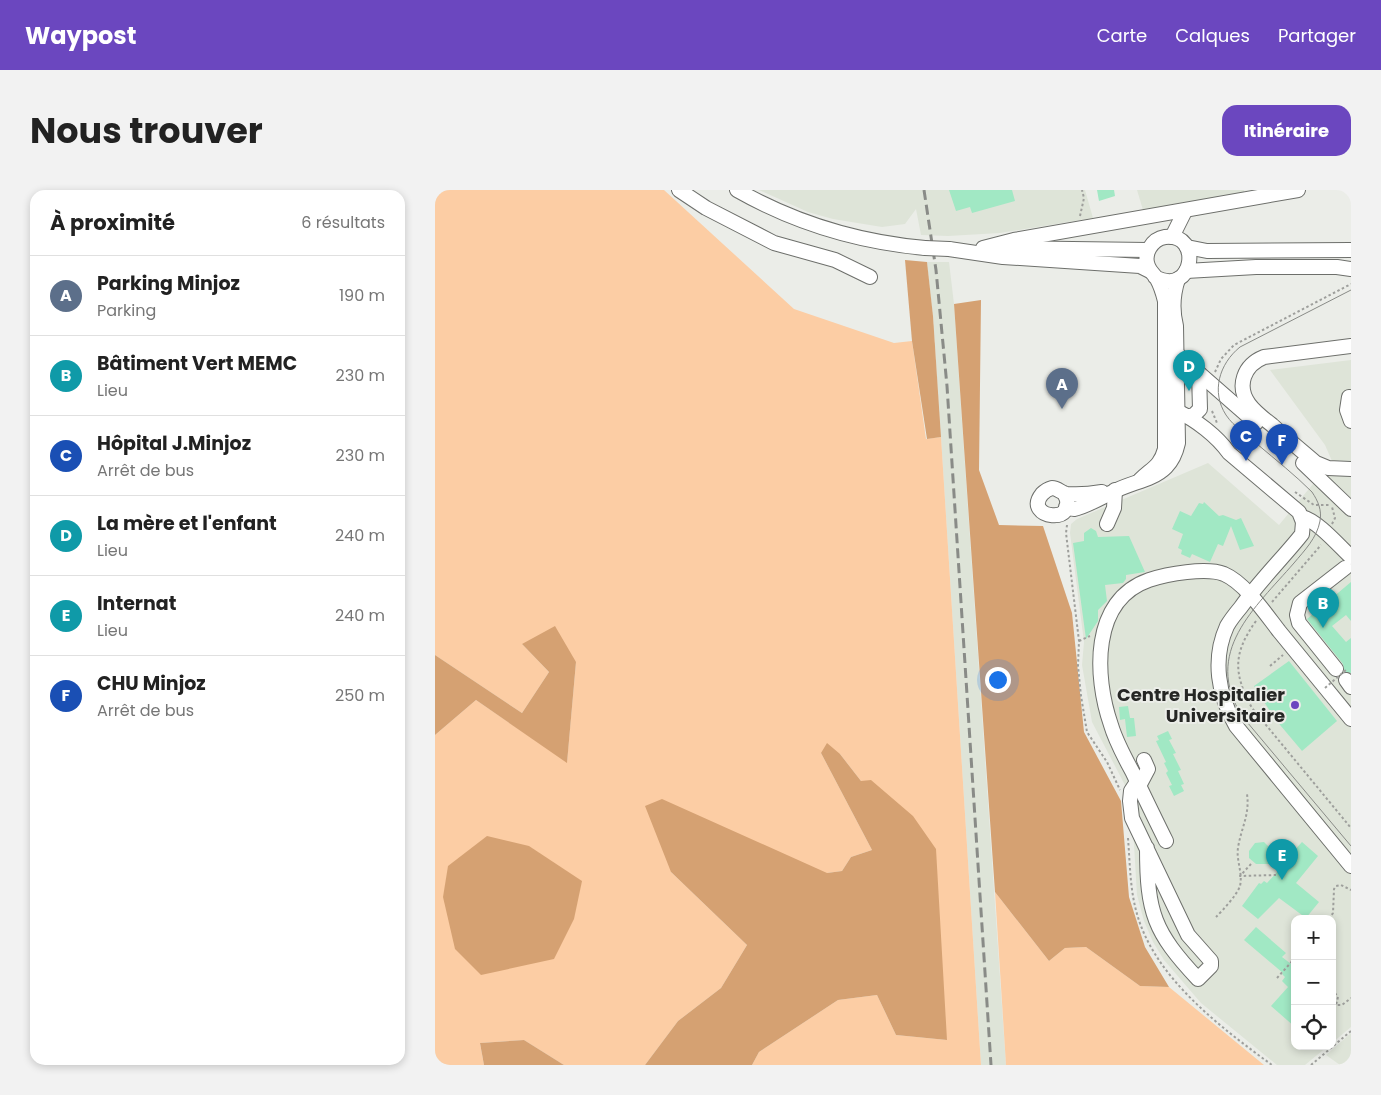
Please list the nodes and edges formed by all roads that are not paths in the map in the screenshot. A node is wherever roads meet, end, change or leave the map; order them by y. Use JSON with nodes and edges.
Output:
{"nodes":[{"id":1,"x":679,"y":190,"type":"edge"},
{"id":2,"x":737,"y":190,"type":"edge"},
{"id":3,"x":1298,"y":190,"type":"edge"},
{"id":4,"x":1185,"y":210,"type":"junction"},
{"id":5,"x":1172,"y":237,"type":"junction"},
{"id":6,"x":1187,"y":247,"type":"junction"},
{"id":7,"x":983,"y":248,"type":"junction"},
{"id":8,"x":949,"y":250,"type":"junction"},
{"id":9,"x":1148,"y":250,"type":"junction"},
{"id":10,"x":1351,"y":250,"type":"edge"},
{"id":11,"x":1351,"y":269,"type":"edge"},
{"id":12,"x":1153,"y":274,"type":"junction"},
{"id":13,"x":1182,"y":275,"type":"junction"},
{"id":14,"x":870,"y":277,"type":"dead end"},
{"id":15,"x":1166,"y":327,"type":"junction"},
{"id":16,"x":1351,"y":346,"type":"edge"},
{"id":17,"x":1177,"y":354,"type":"junction"},
{"id":18,"x":1199,"y":373,"type":"junction"},
{"id":19,"x":1349,"y":398,"type":"dead end"},
{"id":20,"x":1166,"y":400,"type":"junction"},
{"id":21,"x":1258,"y":419,"type":"junction"},
{"id":22,"x":1183,"y":421,"type":"junction"},
{"id":23,"x":1351,"y":421,"type":"edge"},
{"id":24,"x":1328,"y":468,"type":"junction"},
{"id":25,"x":1351,"y":469,"type":"edge"},
{"id":26,"x":1140,"y":480,"type":"junction"},
{"id":27,"x":1115,"y":490,"type":"junction"},
{"id":28,"x":1351,"y":496,"type":"edge"},
{"id":29,"x":1065,"y":500,"type":"dead end"},
{"id":30,"x":1351,"y":509,"type":"edge"},
{"id":31,"x":1302,"y":517,"type":"junction"},
{"id":32,"x":1107,"y":524,"type":"dead end"},
{"id":33,"x":1348,"y":562,"type":"edge"},
{"id":34,"x":1249,"y":595,"type":"junction"},
{"id":35,"x":1345,"y":676,"type":"edge"},
{"id":36,"x":1351,"y":719,"type":"edge"},
{"id":37,"x":1144,"y":760,"type":"dead end"},
{"id":38,"x":1139,"y":785,"type":"junction"},
{"id":39,"x":1167,"y":841,"type":"dead end"},
{"id":40,"x":1147,"y":848,"type":"junction"},
{"id":41,"x":1351,"y":866,"type":"edge"}],
"edges":[{"from":1,"to":14,"type":"street"},
{"from":2,"to":8,"type":"street","bridge":true},
{"from":3,"to":4,"type":"street"},
{"from":4,"to":5,"type":"street"},
{"from":4,"to":7,"type":"street"},
{"from":5,"to":6,"type":"street"},
{"from":5,"to":9,"type":"street"},
{"from":6,"to":10,"type":"street"},
{"from":6,"to":13,"type":"street"},
{"from":7,"to":8,"type":"street"},
{"from":7,"to":9,"type":"street"},
{"from":8,"to":12,"type":"street"},
{"from":9,"to":12,"type":"street"},
{"from":11,"to":13,"type":"street"},
{"from":12,"to":13,"type":"street"},
{"from":12,"to":15,"type":"street"},
{"from":13,"to":17,"type":"street"},
{"from":15,"to":17,"type":"street"},
{"from":15,"to":20,"type":"street"},
{"from":16,"to":21,"type":"street"},
{"from":17,"to":18,"type":"street"},
{"from":17,"to":22,"type":"street"},
{"from":18,"to":21,"type":"street"},
{"from":18,"to":22,"type":"street"},
{"from":19,"to":23,"type":"street"},
{"from":20,"to":22,"type":"street"},
{"from":20,"to":26,"type":"street"},
{"from":21,"to":24,"type":"street"},
{"from":21,"to":30,"type":"street"},
{"from":22,"to":26,"type":"street"},
{"from":22,"to":31,"type":"street"},
{"from":24,"to":25,"type":"street"},
{"from":24,"to":28,"type":"street"},
{"from":26,"to":27,"type":"street"},
{"from":27,"to":29,"type":"street"},
{"from":27,"to":32,"type":"street"},
{"from":31,"to":33,"type":"street"},
{"from":31,"to":34,"type":"street"},
{"from":33,"to":35,"type":"street"},
{"from":34,"to":36,"type":"street"},
{"from":34,"to":38,"type":"street"},
{"from":34,"to":41,"type":"street"},
{"from":37,"to":38,"type":"street"},
{"from":38,"to":39,"type":"street"},
{"from":38,"to":40,"type":"street"},
{"from":40,"to":40,"type":"street"}]}
